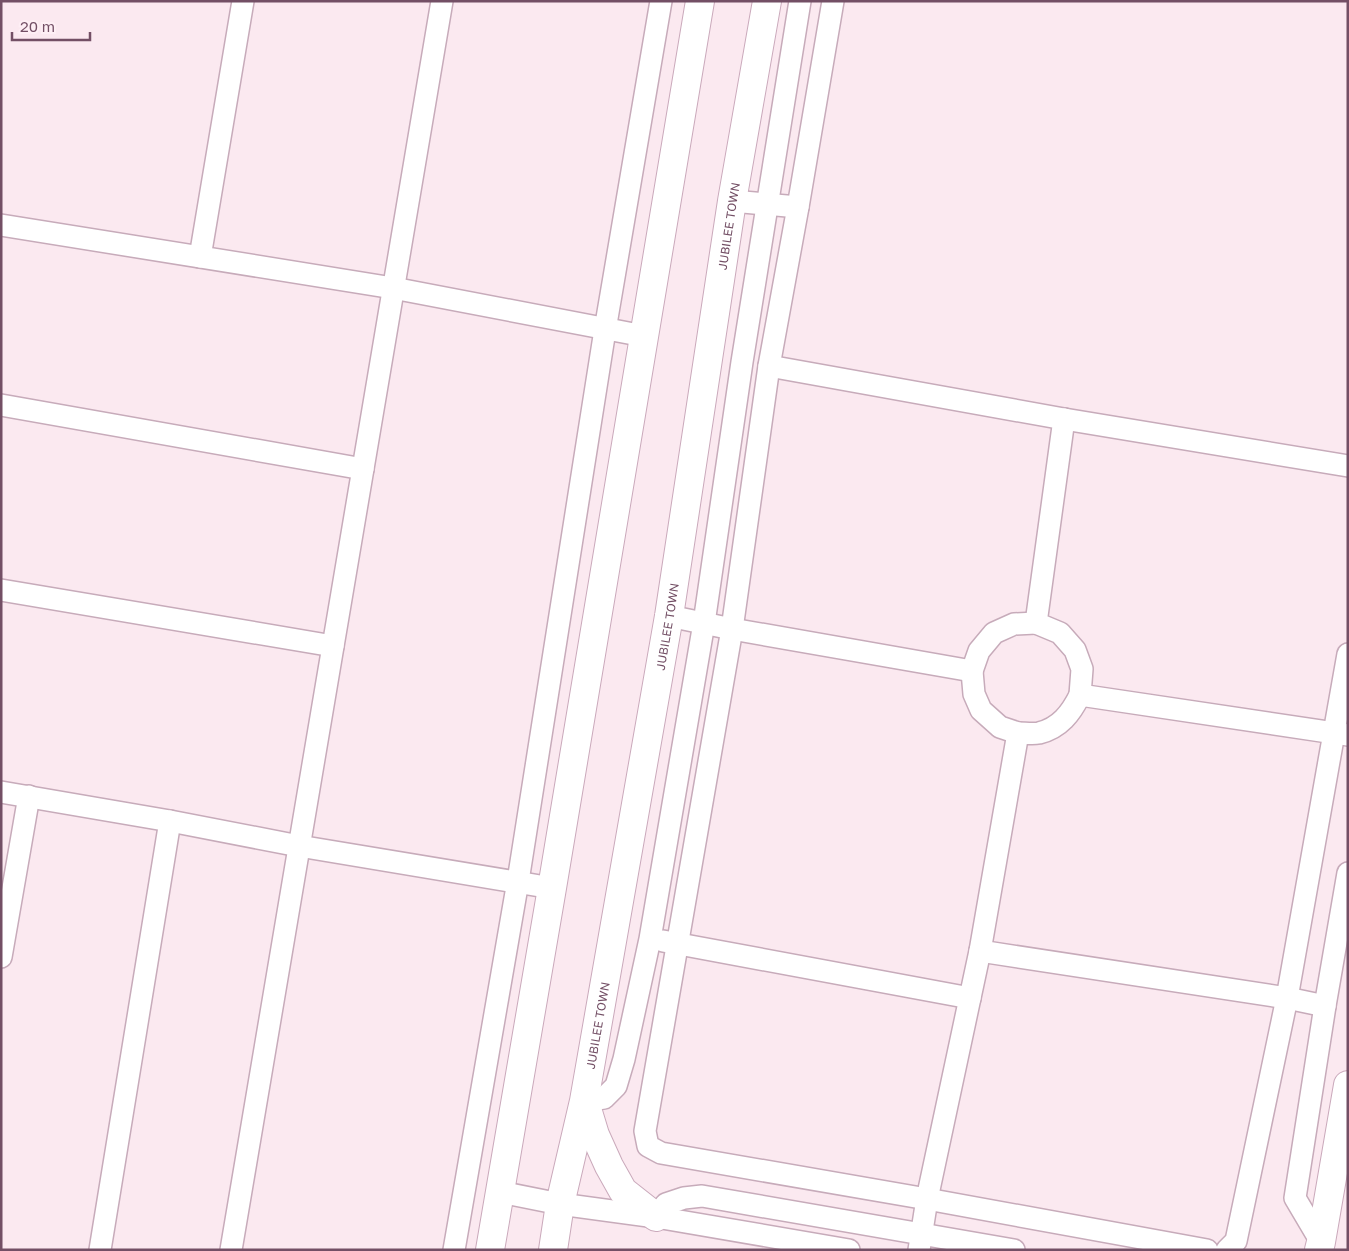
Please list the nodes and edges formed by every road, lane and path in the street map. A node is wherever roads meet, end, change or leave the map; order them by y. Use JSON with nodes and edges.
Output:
{"nodes":[{"id":1,"x":243,"y":1,"type":"edge"},
{"id":2,"x":442,"y":1,"type":"edge"},
{"id":3,"x":661,"y":1,"type":"edge"},
{"id":4,"x":700,"y":1,"type":"edge"},
{"id":5,"x":767,"y":1,"type":"edge"},
{"id":6,"x":800,"y":1,"type":"edge"},
{"id":7,"x":833,"y":1,"type":"edge"},
{"id":8,"x":732,"y":201,"type":"junction"},
{"id":9,"x":766,"y":204,"type":"junction"},
{"id":10,"x":798,"y":207,"type":"junction"},
{"id":11,"x":1,"y":225,"type":"edge"},
{"id":12,"x":200,"y":257,"type":"junction"},
{"id":13,"x":393,"y":288,"type":"junction"},
{"id":14,"x":605,"y":330,"type":"junction"},
{"id":15,"x":644,"y":336,"type":"junction"},
{"id":16,"x":769,"y":366,"type":"junction"},
{"id":17,"x":1,"y":405,"type":"edge"},
{"id":18,"x":1064,"y":419,"type":"junction"},
{"id":19,"x":1348,"y":466,"type":"edge"},
{"id":20,"x":363,"y":469,"type":"junction"},
{"id":21,"x":1,"y":590,"type":"edge"},
{"id":22,"x":669,"y":616,"type":"junction"},
{"id":23,"x":704,"y":623,"type":"junction"},
{"id":24,"x":1036,"y":623,"type":"junction"},
{"id":25,"x":732,"y":629,"type":"junction"},
{"id":26,"x":333,"y":646,"type":"junction"},
{"id":27,"x":1348,"y":654,"type":"edge"},
{"id":28,"x":972,"y":671,"type":"junction"},
{"id":29,"x":1080,"y":695,"type":"junction"},
{"id":30,"x":1018,"y":733,"type":"junction"},
{"id":31,"x":1341,"y":733,"type":"edge"},
{"id":32,"x":1,"y":792,"type":"edge"},
{"id":33,"x":29,"y":796,"type":"junction"},
{"id":34,"x":170,"y":820,"type":"junction"},
{"id":35,"x":300,"y":846,"type":"junction"},
{"id":36,"x":1348,"y":873,"type":"edge"},
{"id":37,"x":518,"y":881,"type":"junction"},
{"id":38,"x":552,"y":888,"type":"junction"},
{"id":39,"x":650,"y":939,"type":"junction"},
{"id":40,"x":678,"y":943,"type":"junction"},
{"id":41,"x":2,"y":946,"type":"edge"},
{"id":42,"x":980,"y":952,"type":"junction"},
{"id":43,"x":970,"y":998,"type":"junction"},
{"id":44,"x":1287,"y":998,"type":"junction"},
{"id":45,"x":1325,"y":1006,"type":"junction"},
{"id":46,"x":1348,"y":1085,"type":"edge"},
{"id":47,"x":584,"y":1101,"type":"junction"},
{"id":48,"x":500,"y":1192,"type":"junction"},
{"id":49,"x":926,"y":1199,"type":"junction"},
{"id":50,"x":560,"y":1204,"type":"junction"},
{"id":51,"x":656,"y":1218,"type":"junction"},
{"id":52,"x":920,"y":1242,"type":"edge"},
{"id":53,"x":1320,"y":1246,"type":"edge"},
{"id":54,"x":100,"y":1250,"type":"edge"},
{"id":55,"x":231,"y":1250,"type":"edge"},
{"id":56,"x":454,"y":1250,"type":"edge"},
{"id":57,"x":490,"y":1250,"type":"edge"},
{"id":58,"x":553,"y":1250,"type":"edge"},
{"id":59,"x":849,"y":1250,"type":"edge"},
{"id":60,"x":1014,"y":1250,"type":"edge"},
{"id":61,"x":1208,"y":1250,"type":"edge"},
{"id":62,"x":1227,"y":1250,"type":"edge"}],
"edges":[{"from":1,"to":12,"type":"street"},
{"from":2,"to":13,"type":"street"},
{"from":3,"to":14,"type":"street"},
{"from":4,"to":15,"type":"street"},
{"from":5,"to":8,"type":"street","name":"JUBILEE TOWN"},
{"from":6,"to":9,"type":"street"},
{"from":7,"to":10,"type":"street"},
{"from":8,"to":9,"type":"street"},
{"from":8,"to":22,"type":"street","name":"JUBILEE TOWN"},
{"from":9,"to":10,"type":"street"},
{"from":9,"to":23,"type":"street"},
{"from":10,"to":16,"type":"street"},
{"from":11,"to":12,"type":"street"},
{"from":12,"to":13,"type":"street"},
{"from":13,"to":14,"type":"street"},
{"from":13,"to":20,"type":"street"},
{"from":14,"to":15,"type":"street"},
{"from":14,"to":37,"type":"street"},
{"from":15,"to":38,"type":"street"},
{"from":16,"to":18,"type":"street"},
{"from":16,"to":25,"type":"street"},
{"from":17,"to":20,"type":"street"},
{"from":18,"to":19,"type":"street"},
{"from":18,"to":24,"type":"street"},
{"from":20,"to":26,"type":"street"},
{"from":21,"to":26,"type":"street"},
{"from":22,"to":23,"type":"street"},
{"from":22,"to":47,"type":"street","name":"JUBILEE TOWN"},
{"from":23,"to":25,"type":"street"},
{"from":23,"to":39,"type":"street"},
{"from":24,"to":28,"type":"street"},
{"from":24,"to":29,"type":"street"},
{"from":25,"to":28,"type":"street"},
{"from":25,"to":40,"type":"street"},
{"from":26,"to":35,"type":"street"},
{"from":27,"to":31,"type":"street"},
{"from":28,"to":30,"type":"street"},
{"from":29,"to":30,"type":"street"},
{"from":29,"to":31,"type":"street"},
{"from":30,"to":42,"type":"street"},
{"from":31,"to":44,"type":"street"},
{"from":32,"to":33,"type":"street"},
{"from":33,"to":34,"type":"street"},
{"from":33,"to":41,"type":"street"},
{"from":34,"to":35,"type":"street"},
{"from":34,"to":54,"type":"street"},
{"from":35,"to":37,"type":"street"},
{"from":35,"to":55,"type":"street"},
{"from":36,"to":45,"type":"street"},
{"from":37,"to":38,"type":"street"},
{"from":37,"to":56,"type":"street"},
{"from":38,"to":48,"type":"street"},
{"from":39,"to":40,"type":"street"},
{"from":39,"to":47,"type":"street"},
{"from":40,"to":43,"type":"street"},
{"from":40,"to":49,"type":"street"},
{"from":42,"to":43,"type":"street"},
{"from":42,"to":44,"type":"street"},
{"from":43,"to":49,"type":"street"},
{"from":44,"to":45,"type":"street"},
{"from":44,"to":62,"type":"street"},
{"from":45,"to":53,"type":"street"},
{"from":46,"to":53,"type":"street"},
{"from":47,"to":50,"type":"street","name":"JUBILEE TOWN"},
{"from":47,"to":51,"type":"street"},
{"from":48,"to":50,"type":"street"},
{"from":48,"to":57,"type":"street"},
{"from":49,"to":52,"type":"street"},
{"from":49,"to":61,"type":"street"},
{"from":50,"to":51,"type":"street"},
{"from":50,"to":58,"type":"street","name":"JUBILEE TOWN"},
{"from":51,"to":52,"type":"street"},
{"from":51,"to":59,"type":"street"},
{"from":52,"to":60,"type":"street"}]}
